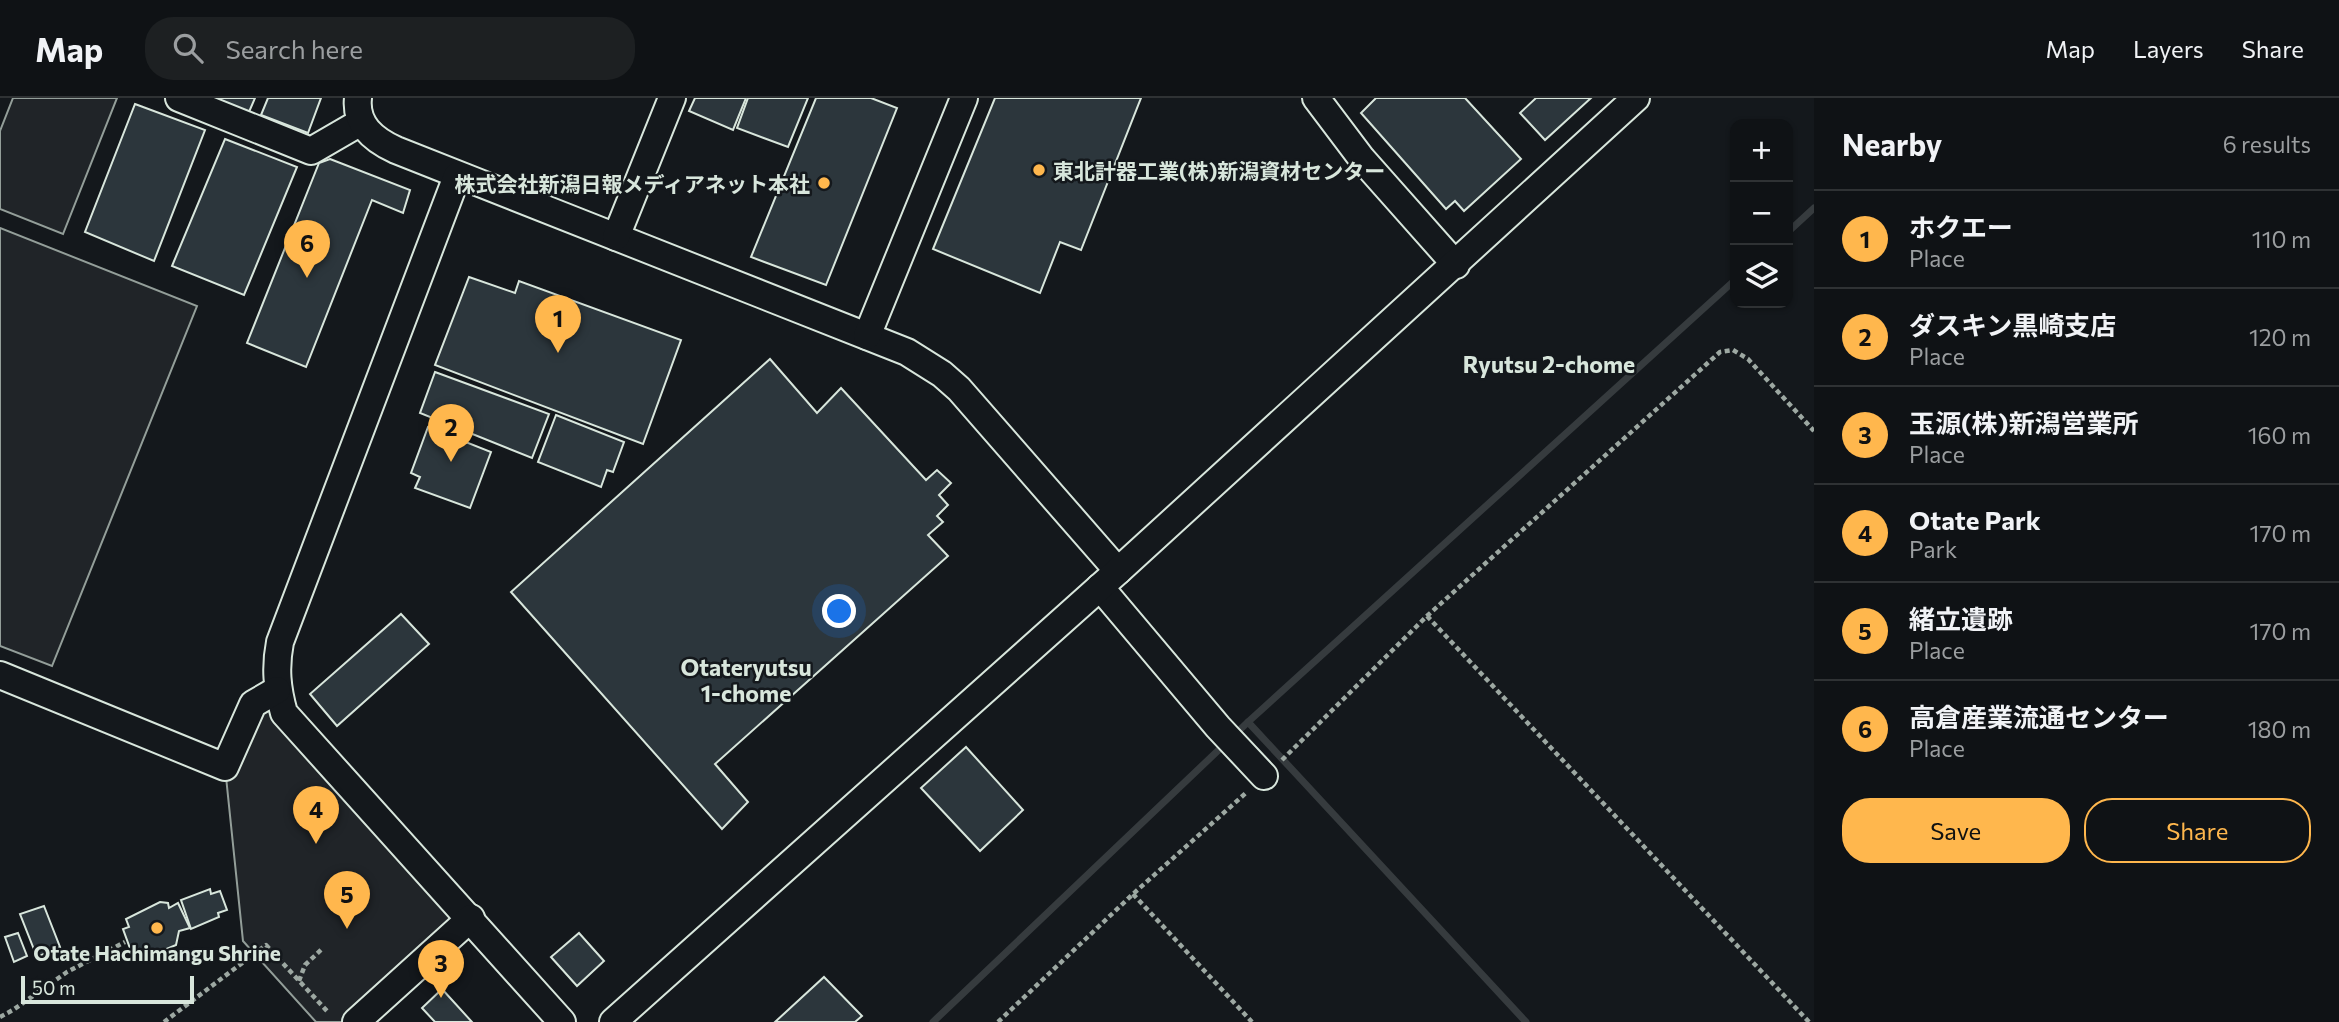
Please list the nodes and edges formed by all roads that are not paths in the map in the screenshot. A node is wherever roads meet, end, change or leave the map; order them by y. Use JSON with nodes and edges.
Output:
{"nodes":[{"id":1,"x":179,"y":98,"type":"edge"},
{"id":2,"x":672,"y":98,"type":"edge"},
{"id":3,"x":964,"y":98,"type":"edge"},
{"id":4,"x":1316,"y":98,"type":"edge"},
{"id":5,"x":1636,"y":98,"type":"edge"},
{"id":6,"x":360,"y":110,"type":"edge"},
{"id":7,"x":457,"y":176,"type":"junction"},
{"id":8,"x":616,"y":237,"type":"junction"},
{"id":9,"x":1456,"y":265,"type":"junction"},
{"id":10,"x":867,"y":336,"type":"junction"},
{"id":11,"x":1109,"y":579,"type":"junction"},
{"id":12,"x":0,"y":675,"type":"edge"},
{"id":13,"x":277,"y":690,"type":"junction"},
{"id":14,"x":1266,"y":770,"type":"road end"},
{"id":15,"x":471,"y":918,"type":"junction"},
{"id":16,"x":356,"y":1022,"type":"edge"},
{"id":17,"x":562,"y":1022,"type":"edge"},
{"id":18,"x":613,"y":1022,"type":"edge"}],
"edges":[{"from":1,"to":6,"type":"street"},
{"from":2,"to":8,"type":"street"},
{"from":3,"to":10,"type":"street"},
{"from":4,"to":9,"type":"street"},
{"from":5,"to":9,"type":"street"},
{"from":6,"to":7,"type":"street"},
{"from":7,"to":8,"type":"street"},
{"from":7,"to":13,"type":"street"},
{"from":8,"to":10,"type":"street"},
{"from":9,"to":11,"type":"street"},
{"from":10,"to":11,"type":"street"},
{"from":11,"to":14,"type":"street"},
{"from":11,"to":18,"type":"street"},
{"from":12,"to":13,"type":"street"},
{"from":13,"to":15,"type":"street"},
{"from":15,"to":16,"type":"street"},
{"from":15,"to":17,"type":"street"}]}
